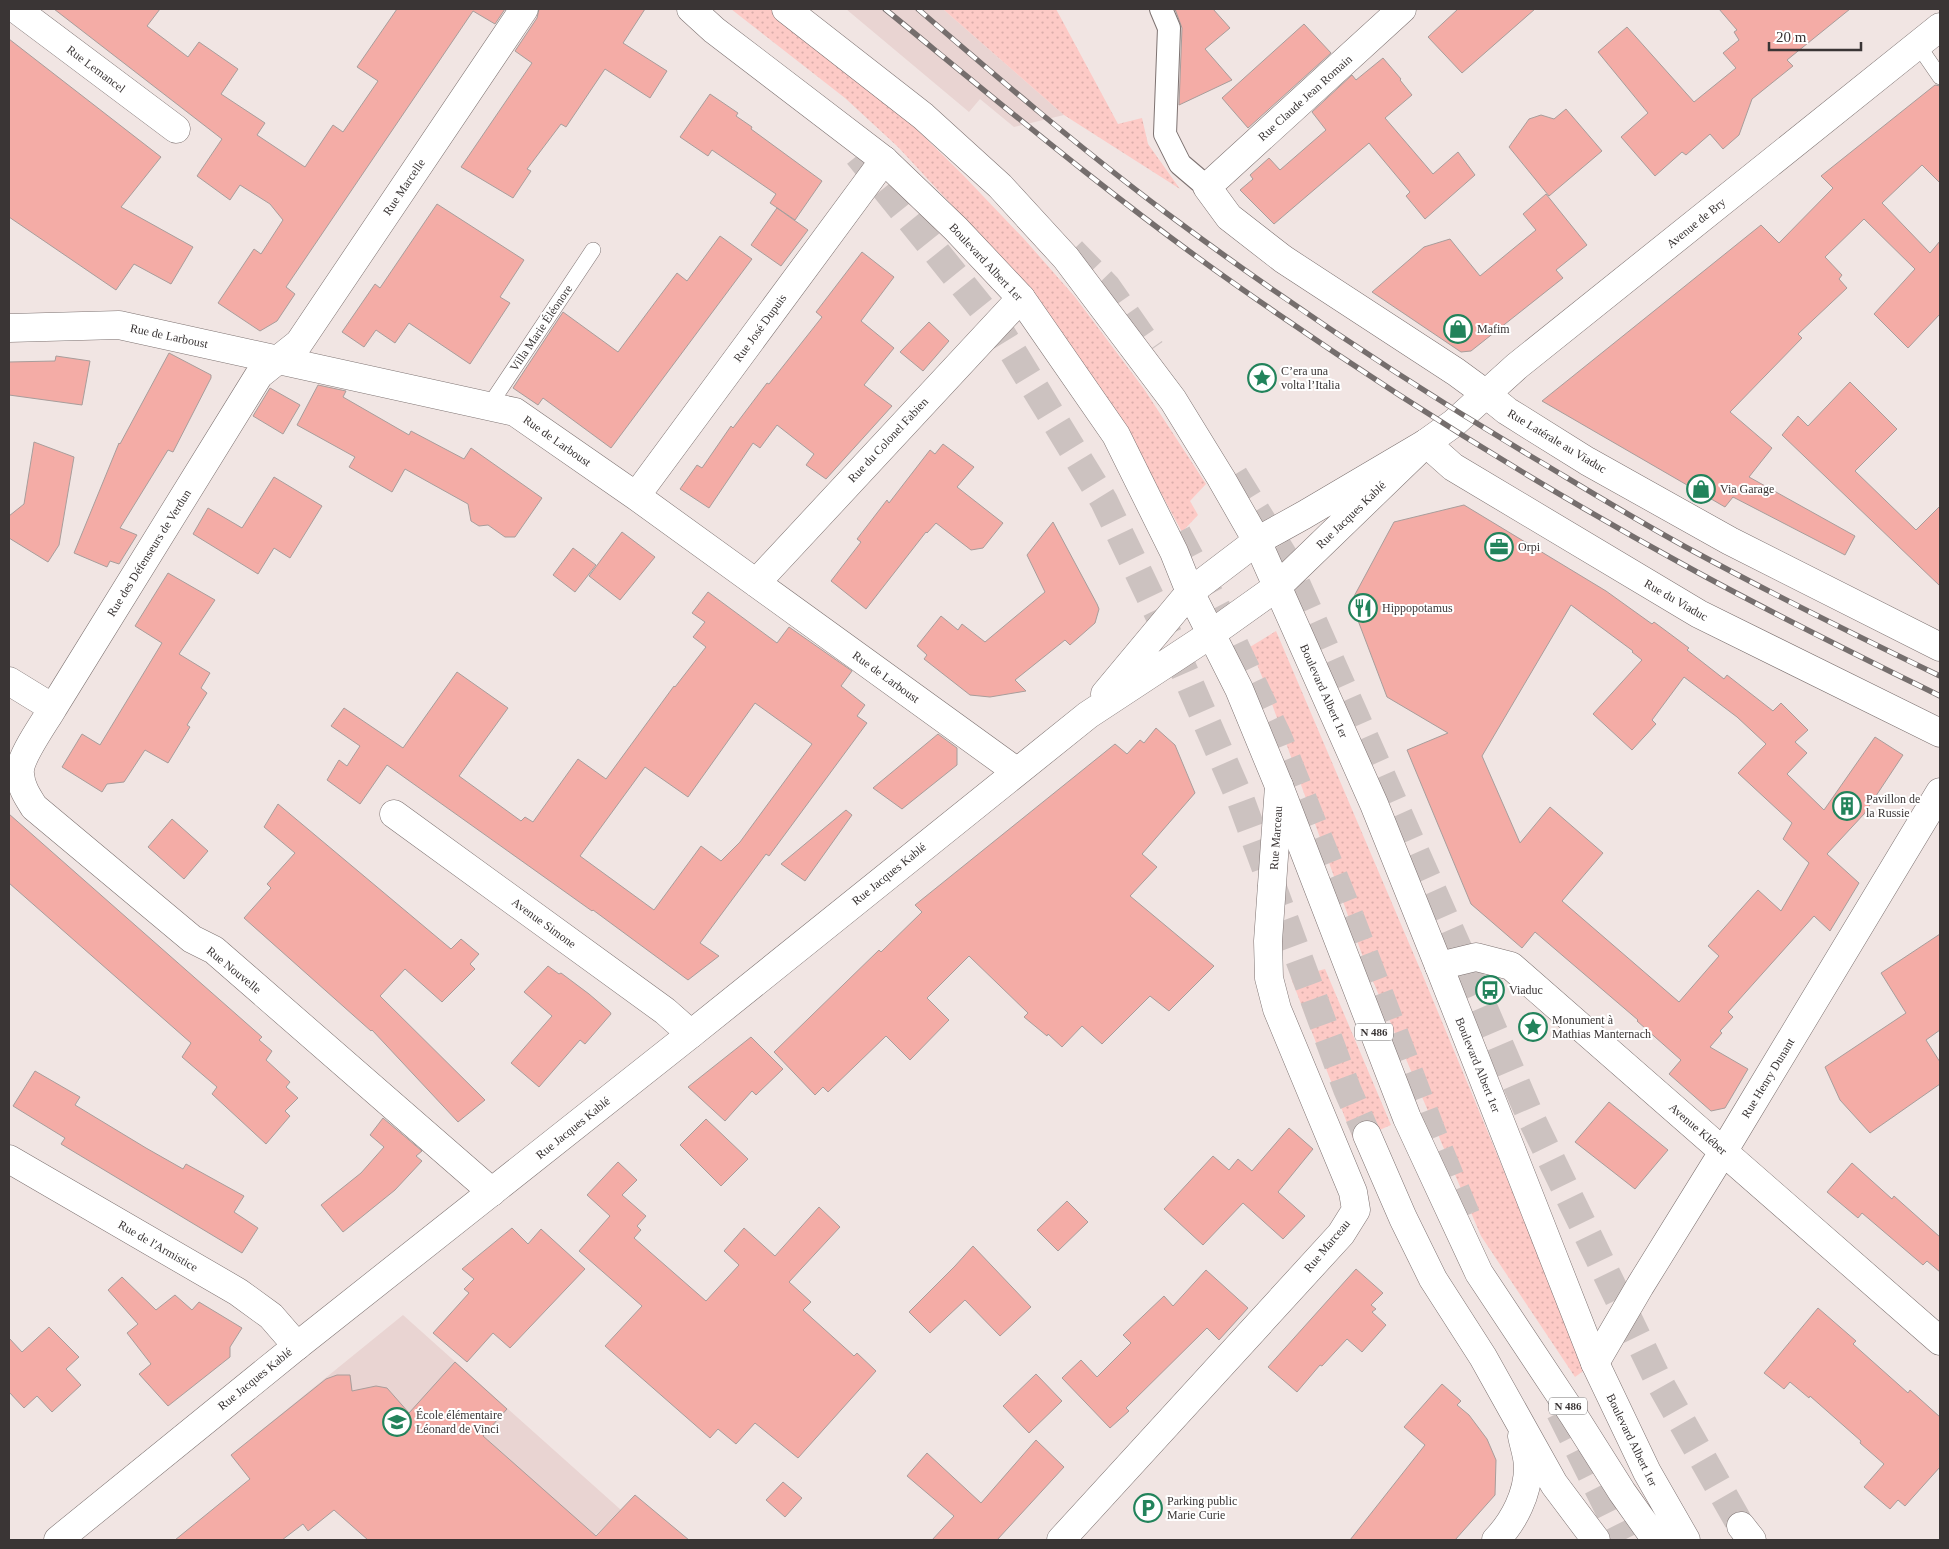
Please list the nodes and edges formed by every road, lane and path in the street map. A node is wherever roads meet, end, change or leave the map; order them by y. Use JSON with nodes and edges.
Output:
{"nodes":[{"id":1,"x":16,"y":9,"type":"edge"},
{"id":2,"x":524,"y":9,"type":"edge"},
{"id":3,"x":690,"y":9,"type":"edge"},
{"id":4,"x":786,"y":9,"type":"edge"},
{"id":5,"x":1160,"y":9,"type":"edge"},
{"id":6,"x":1402,"y":9,"type":"edge"},
{"id":7,"x":1940,"y":27,"type":"edge"},
{"id":8,"x":1918,"y":45,"type":"junction"},
{"id":9,"x":1940,"y":77,"type":"edge"},
{"id":10,"x":176,"y":129,"type":"dead end"},
{"id":11,"x":884,"y":160,"type":"junction"},
{"id":12,"x":1207,"y":187,"type":"junction"},
{"id":13,"x":593,"y":250,"type":"dead end"},
{"id":14,"x":1021,"y":298,"type":"junction"},
{"id":15,"x":9,"y":328,"type":"edge"},
{"id":16,"x":278,"y":360,"type":"junction"},
{"id":17,"x":1486,"y":394,"type":"junction"},
{"id":18,"x":489,"y":406,"type":"junction"},
{"id":19,"x":1454,"y":423,"type":"joint"},
{"id":20,"x":1426,"y":443,"type":"junction"},
{"id":21,"x":636,"y":496,"type":"junction"},
{"id":22,"x":1257,"y":541,"type":"junction"},
{"id":23,"x":756,"y":583,"type":"junction"},
{"id":24,"x":1277,"y":587,"type":"junction"},
{"id":25,"x":1190,"y":592,"type":"junction"},
{"id":26,"x":1211,"y":634,"type":"junction"},
{"id":27,"x":1940,"y":647,"type":"edge"},
{"id":28,"x":9,"y":681,"type":"edge"},
{"id":29,"x":54,"y":708,"type":"junction"},
{"id":30,"x":1088,"y":715,"type":"junction"},
{"id":31,"x":1940,"y":733,"type":"edge"},
{"id":32,"x":1016,"y":771,"type":"junction"},
{"id":33,"x":1279,"y":786,"type":"junction"},
{"id":34,"x":1940,"y":792,"type":"edge"},
{"id":35,"x":394,"y":814,"type":"dead end"},
{"id":36,"x":1439,"y":966,"type":"junction"},
{"id":37,"x":691,"y":1034,"type":"junction"},
{"id":38,"x":1367,"y":1135,"type":"tunnel mouth"},
{"id":39,"x":1723,"y":1152,"type":"junction"},
{"id":40,"x":9,"y":1159,"type":"edge"},
{"id":41,"x":492,"y":1192,"type":"junction"},
{"id":42,"x":1940,"y":1341,"type":"edge"},
{"id":43,"x":297,"y":1346,"type":"junction"},
{"id":44,"x":1595,"y":1363,"type":"junction"},
{"id":45,"x":1520,"y":1422,"type":"junction"},
{"id":46,"x":58,"y":1540,"type":"edge"},
{"id":47,"x":1061,"y":1540,"type":"edge"},
{"id":48,"x":1496,"y":1540,"type":"edge"},
{"id":49,"x":1596,"y":1540,"type":"edge"},
{"id":50,"x":1656,"y":1540,"type":"edge"},
{"id":51,"x":1686,"y":1540,"type":"edge"}],
"edges":[{"from":1,"to":10,"type":"main road","name":"Rue Lemancel"},
{"from":2,"to":16,"type":"main road","name":"Rue Marcelle"},
{"from":3,"to":11,"type":"main road","name":"Boulevard Albert 1er"},
{"from":4,"to":22,"type":"main road"},
{"from":5,"to":12,"type":"street"},
{"from":6,"to":12,"type":"main road","name":"Rue Claude Jean Romain"},
{"from":7,"to":8,"type":"main road","name":"Avenue de Bry"},
{"from":8,"to":9,"type":"lane"},
{"from":8,"to":17,"type":"main road","name":"Avenue de Bry"},
{"from":11,"to":14,"type":"main road","name":"Boulevard Albert 1er"},
{"from":11,"to":21,"type":"main road","name":"Rue José Dupuis"},
{"from":12,"to":17,"type":"main road","name":"Rue Latérale au Viaduc"},
{"from":13,"to":18,"type":"lane","name":"Villa Marie Éléonore"},
{"from":14,"to":23,"type":"main road","name":"Rue du Colonel Fabien"},
{"from":14,"to":25,"type":"main road","name":"Boulevard Albert 1er"},
{"from":15,"to":16,"type":"main road","name":"Rue de Larboust"},
{"from":16,"to":18,"type":"main road","name":"Rue de Larboust"},
{"from":16,"to":29,"type":"main road","name":"Rue des Défenseurs de Verdun"},
{"from":17,"to":19,"type":"main road","name":"Avenue de Bry"},
{"from":17,"to":27,"type":"main road","name":"Rue Latérale au Viaduc"},
{"from":18,"to":21,"type":"main road","name":"Rue de Larboust"},
{"from":19,"to":20,"type":"main road","name":"Rue Jacques Kablé"},
{"from":20,"to":22,"type":"main road","name":"Rue Jacques Kablé"},
{"from":20,"to":24,"type":"main road","name":"Rue Jacques Kablé"},
{"from":20,"to":31,"type":"main road","name":"Rue du Viaduc"},
{"from":21,"to":23,"type":"main road","name":"Rue de Larboust"},
{"from":22,"to":24,"type":"main road","name":"Boulevard Albert 1er"},
{"from":22,"to":25,"type":"main road","name":"Rue Jacques Kablé"},
{"from":23,"to":32,"type":"main road","name":"Rue de Larboust"},
{"from":24,"to":26,"type":"main road","name":"Rue Jacques Kablé"},
{"from":24,"to":36,"type":"main road","name":"Boulevard Albert 1er"},
{"from":25,"to":26,"type":"main road","name":"Boulevard Albert 1er"},
{"from":25,"to":30,"type":"main road","name":"Rue Jacques Kablé"},
{"from":26,"to":30,"type":"main road","name":"Rue Jacques Kablé"},
{"from":26,"to":33,"type":"main road","number":"N 486"},
{"from":28,"to":29,"type":"main road"},
{"from":29,"to":41,"type":"main road","name":"Rue Nouvelle"},
{"from":30,"to":32,"type":"main road","name":"Rue Jacques Kablé"},
{"from":32,"to":37,"type":"main road","name":"Rue Jacques Kablé"},
{"from":33,"to":47,"type":"main road","name":"Rue Marceau"},
{"from":33,"to":50,"type":"main road","number":"N 486"},
{"from":34,"to":39,"type":"main road","name":"Rue Henry Dunant"},
{"from":35,"to":37,"type":"main road","name":"Avenue Simone"},
{"from":36,"to":39,"type":"main road","name":"Avenue Kléber"},
{"from":36,"to":44,"type":"main road","name":"Boulevard Albert 1er"},
{"from":37,"to":41,"type":"main road","name":"Rue Jacques Kablé"},
{"from":38,"to":45,"type":"main road"},
{"from":39,"to":42,"type":"main road","name":"Avenue Kléber"},
{"from":39,"to":44,"type":"main road","name":"Rue Henry Dunant"},
{"from":40,"to":43,"type":"main road","name":"Rue de l'Armistice"},
{"from":41,"to":43,"type":"main road","name":"Rue Jacques Kablé"},
{"from":43,"to":46,"type":"main road","name":"Rue Jacques Kablé"},
{"from":44,"to":51,"type":"main road","name":"Boulevard Albert 1er"},
{"from":45,"to":48,"type":"main road"},
{"from":45,"to":49,"type":"main road"}]}
